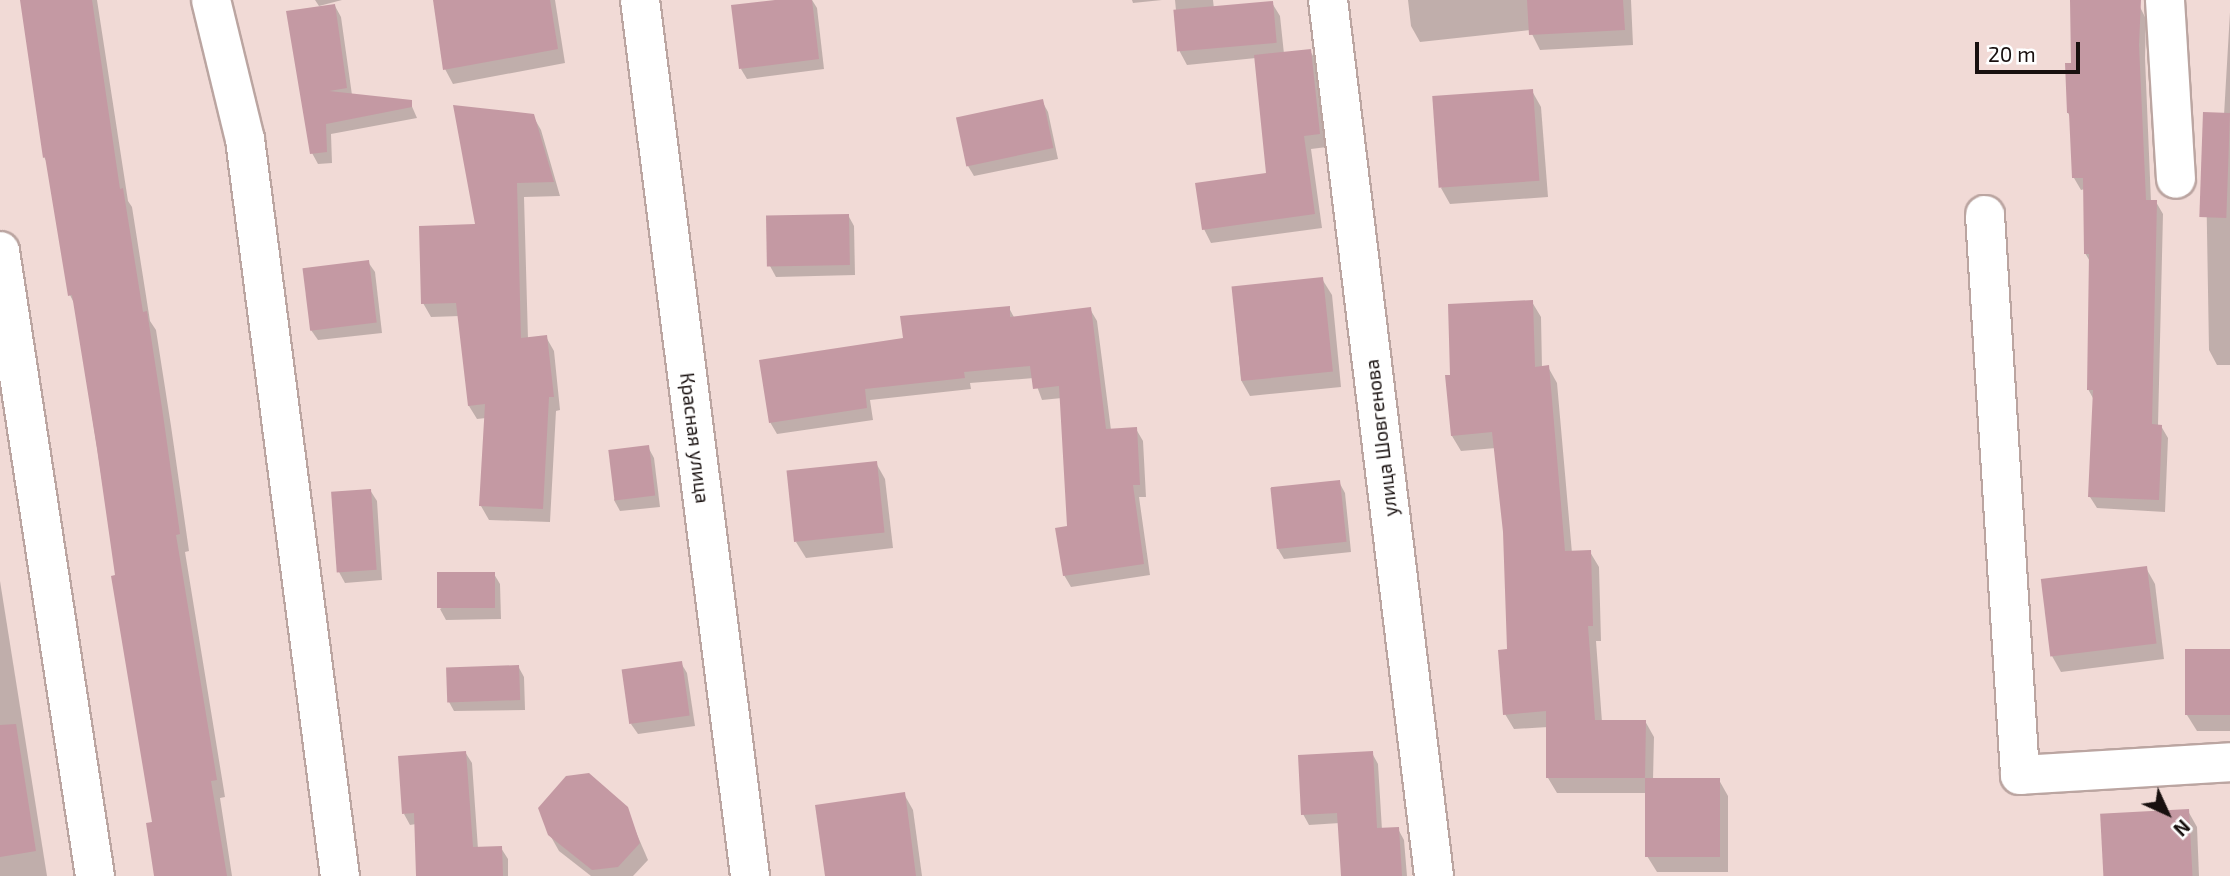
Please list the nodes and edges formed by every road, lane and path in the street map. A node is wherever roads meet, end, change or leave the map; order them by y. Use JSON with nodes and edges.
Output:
{"nodes":[{"id":1,"x":211,"y":0,"type":"edge"},
{"id":2,"x":640,"y":0,"type":"edge"},
{"id":3,"x":1328,"y":0,"type":"edge"},
{"id":4,"x":2165,"y":0,"type":"edge"},
{"id":5,"x":2176,"y":179,"type":"dead end"},
{"id":6,"x":1985,"y":215,"type":"dead end"},
{"id":7,"x":0,"y":251,"type":"edge"},
{"id":8,"x":2230,"y":762,"type":"edge"},
{"id":9,"x":95,"y":876,"type":"edge"},
{"id":10,"x":340,"y":876,"type":"edge"},
{"id":11,"x":750,"y":876,"type":"edge"},
{"id":12,"x":1434,"y":876,"type":"edge"}],
"edges":[{"from":1,"to":10,"type":"street"},
{"from":2,"to":11,"type":"street","name":"Красная улица"},
{"from":3,"to":12,"type":"street","name":"улица Шовгенова"},
{"from":4,"to":5,"type":"street"},
{"from":6,"to":8,"type":"street"},
{"from":7,"to":9,"type":"street"}]}
